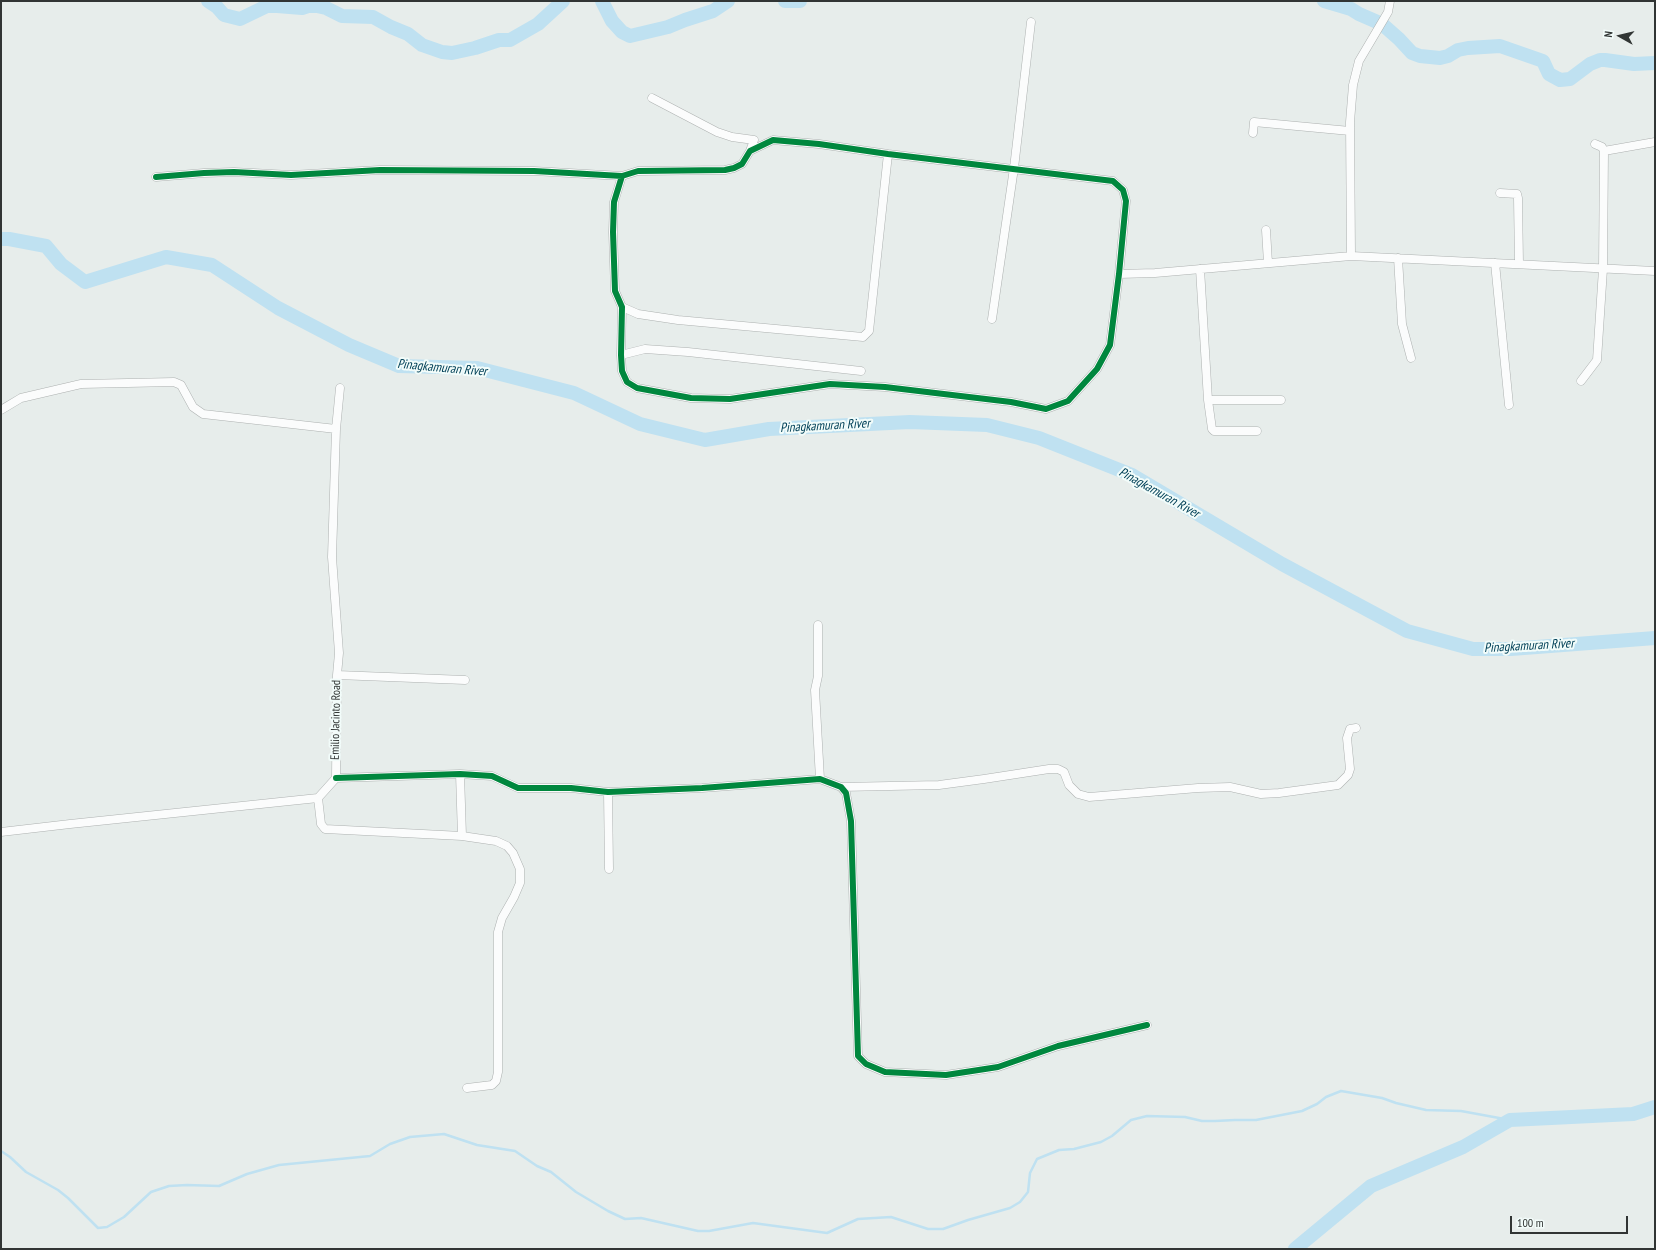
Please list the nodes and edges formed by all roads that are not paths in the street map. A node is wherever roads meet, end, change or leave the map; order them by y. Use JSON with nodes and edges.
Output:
{"nodes":[{"id":1,"x":1390,"y":1,"type":"edge"},
{"id":2,"x":1031,"y":22,"type":"dead end"},
{"id":3,"x":652,"y":98,"type":"dead end"},
{"id":4,"x":1350,"y":132,"type":"junction"},
{"id":5,"x":1252,"y":133,"type":"dead end"},
{"id":6,"x":1655,"y":142,"type":"edge"},
{"id":7,"x":1596,"y":144,"type":"dead end"},
{"id":8,"x":750,"y":151,"type":"junction"},
{"id":9,"x":1604,"y":151,"type":"junction"},
{"id":10,"x":888,"y":154,"type":"junction"},
{"id":11,"x":1014,"y":168,"type":"junction"},
{"id":12,"x":622,"y":176,"type":"junction"},
{"id":13,"x":156,"y":177,"type":"dead end"},
{"id":14,"x":1500,"y":193,"type":"dead end"},
{"id":15,"x":1266,"y":230,"type":"dead end"},
{"id":16,"x":1350,"y":256,"type":"junction"},
{"id":17,"x":1398,"y":258,"type":"junction"},
{"id":18,"x":1495,"y":262,"type":"junction"},
{"id":19,"x":1268,"y":263,"type":"junction"},
{"id":20,"x":1519,"y":264,"type":"junction"},
{"id":21,"x":1200,"y":269,"type":"junction"},
{"id":22,"x":1603,"y":269,"type":"junction"},
{"id":23,"x":1655,"y":272,"type":"edge"},
{"id":24,"x":1119,"y":274,"type":"junction"},
{"id":25,"x":622,"y":307,"type":"junction"},
{"id":26,"x":992,"y":319,"type":"dead end"},
{"id":27,"x":621,"y":355,"type":"junction"},
{"id":28,"x":1411,"y":358,"type":"dead end"},
{"id":29,"x":861,"y":370,"type":"dead end"},
{"id":30,"x":1581,"y":381,"type":"dead end"},
{"id":31,"x":340,"y":388,"type":"dead end"},
{"id":32,"x":1208,"y":400,"type":"junction"},
{"id":33,"x":1281,"y":400,"type":"dead end"},
{"id":34,"x":1509,"y":405,"type":"dead end"},
{"id":35,"x":1,"y":410,"type":"edge"},
{"id":36,"x":336,"y":429,"type":"junction"},
{"id":37,"x":1257,"y":431,"type":"dead end"},
{"id":38,"x":818,"y":625,"type":"dead end"},
{"id":39,"x":337,"y":675,"type":"junction"},
{"id":40,"x":465,"y":680,"type":"dead end"},
{"id":41,"x":1356,"y":728,"type":"dead end"},
{"id":42,"x":460,"y":774,"type":"junction"},
{"id":43,"x":336,"y":778,"type":"junction"},
{"id":44,"x":820,"y":779,"type":"junction"},
{"id":45,"x":841,"y":787,"type":"junction"},
{"id":46,"x":608,"y":792,"type":"junction"},
{"id":47,"x":318,"y":798,"type":"junction"},
{"id":48,"x":1,"y":832,"type":"edge"},
{"id":49,"x":462,"y":836,"type":"junction"},
{"id":50,"x":609,"y":869,"type":"dead end"},
{"id":51,"x":1147,"y":1025,"type":"dead end"},
{"id":52,"x":467,"y":1088,"type":"dead end"}],
"edges":[{"from":1,"to":4,"type":"street"},
{"from":2,"to":11,"type":"street"},
{"from":3,"to":8,"type":"street"},
{"from":4,"to":5,"type":"street"},
{"from":4,"to":16,"type":"street"},
{"from":6,"to":9,"type":"street"},
{"from":7,"to":9,"type":"street"},
{"from":8,"to":10,"type":"street"},
{"from":8,"to":12,"type":"street"},
{"from":9,"to":22,"type":"street"},
{"from":10,"to":11,"type":"street"},
{"from":10,"to":25,"type":"street"},
{"from":11,"to":24,"type":"street"},
{"from":11,"to":26,"type":"street"},
{"from":12,"to":13,"type":"street"},
{"from":12,"to":25,"type":"street"},
{"from":14,"to":20,"type":"street"},
{"from":15,"to":19,"type":"street"},
{"from":16,"to":17,"type":"street"},
{"from":16,"to":19,"type":"street"},
{"from":17,"to":18,"type":"street"},
{"from":17,"to":28,"type":"street"},
{"from":18,"to":20,"type":"street"},
{"from":18,"to":34,"type":"street"},
{"from":19,"to":21,"type":"street"},
{"from":20,"to":22,"type":"street"},
{"from":21,"to":24,"type":"street"},
{"from":21,"to":32,"type":"street"},
{"from":22,"to":23,"type":"street"},
{"from":22,"to":30,"type":"street"},
{"from":24,"to":27,"type":"street"},
{"from":25,"to":27,"type":"street"},
{"from":27,"to":29,"type":"street"},
{"from":31,"to":36,"type":"street","name":"Emilio Jacinto Road"},
{"from":32,"to":33,"type":"street"},
{"from":32,"to":37,"type":"street"},
{"from":35,"to":36,"type":"street"},
{"from":36,"to":39,"type":"street","name":"Emilio Jacinto Road"},
{"from":38,"to":44,"type":"street"},
{"from":39,"to":40,"type":"street"},
{"from":39,"to":43,"type":"street","name":"Emilio Jacinto Road"},
{"from":41,"to":45,"type":"street"},
{"from":42,"to":43,"type":"street"},
{"from":42,"to":46,"type":"street"},
{"from":42,"to":49,"type":"street"},
{"from":43,"to":47,"type":"street"},
{"from":44,"to":45,"type":"street"},
{"from":44,"to":46,"type":"street"},
{"from":45,"to":51,"type":"street"},
{"from":46,"to":50,"type":"street"},
{"from":47,"to":48,"type":"street"},
{"from":47,"to":49,"type":"street"},
{"from":49,"to":52,"type":"street"}]}
